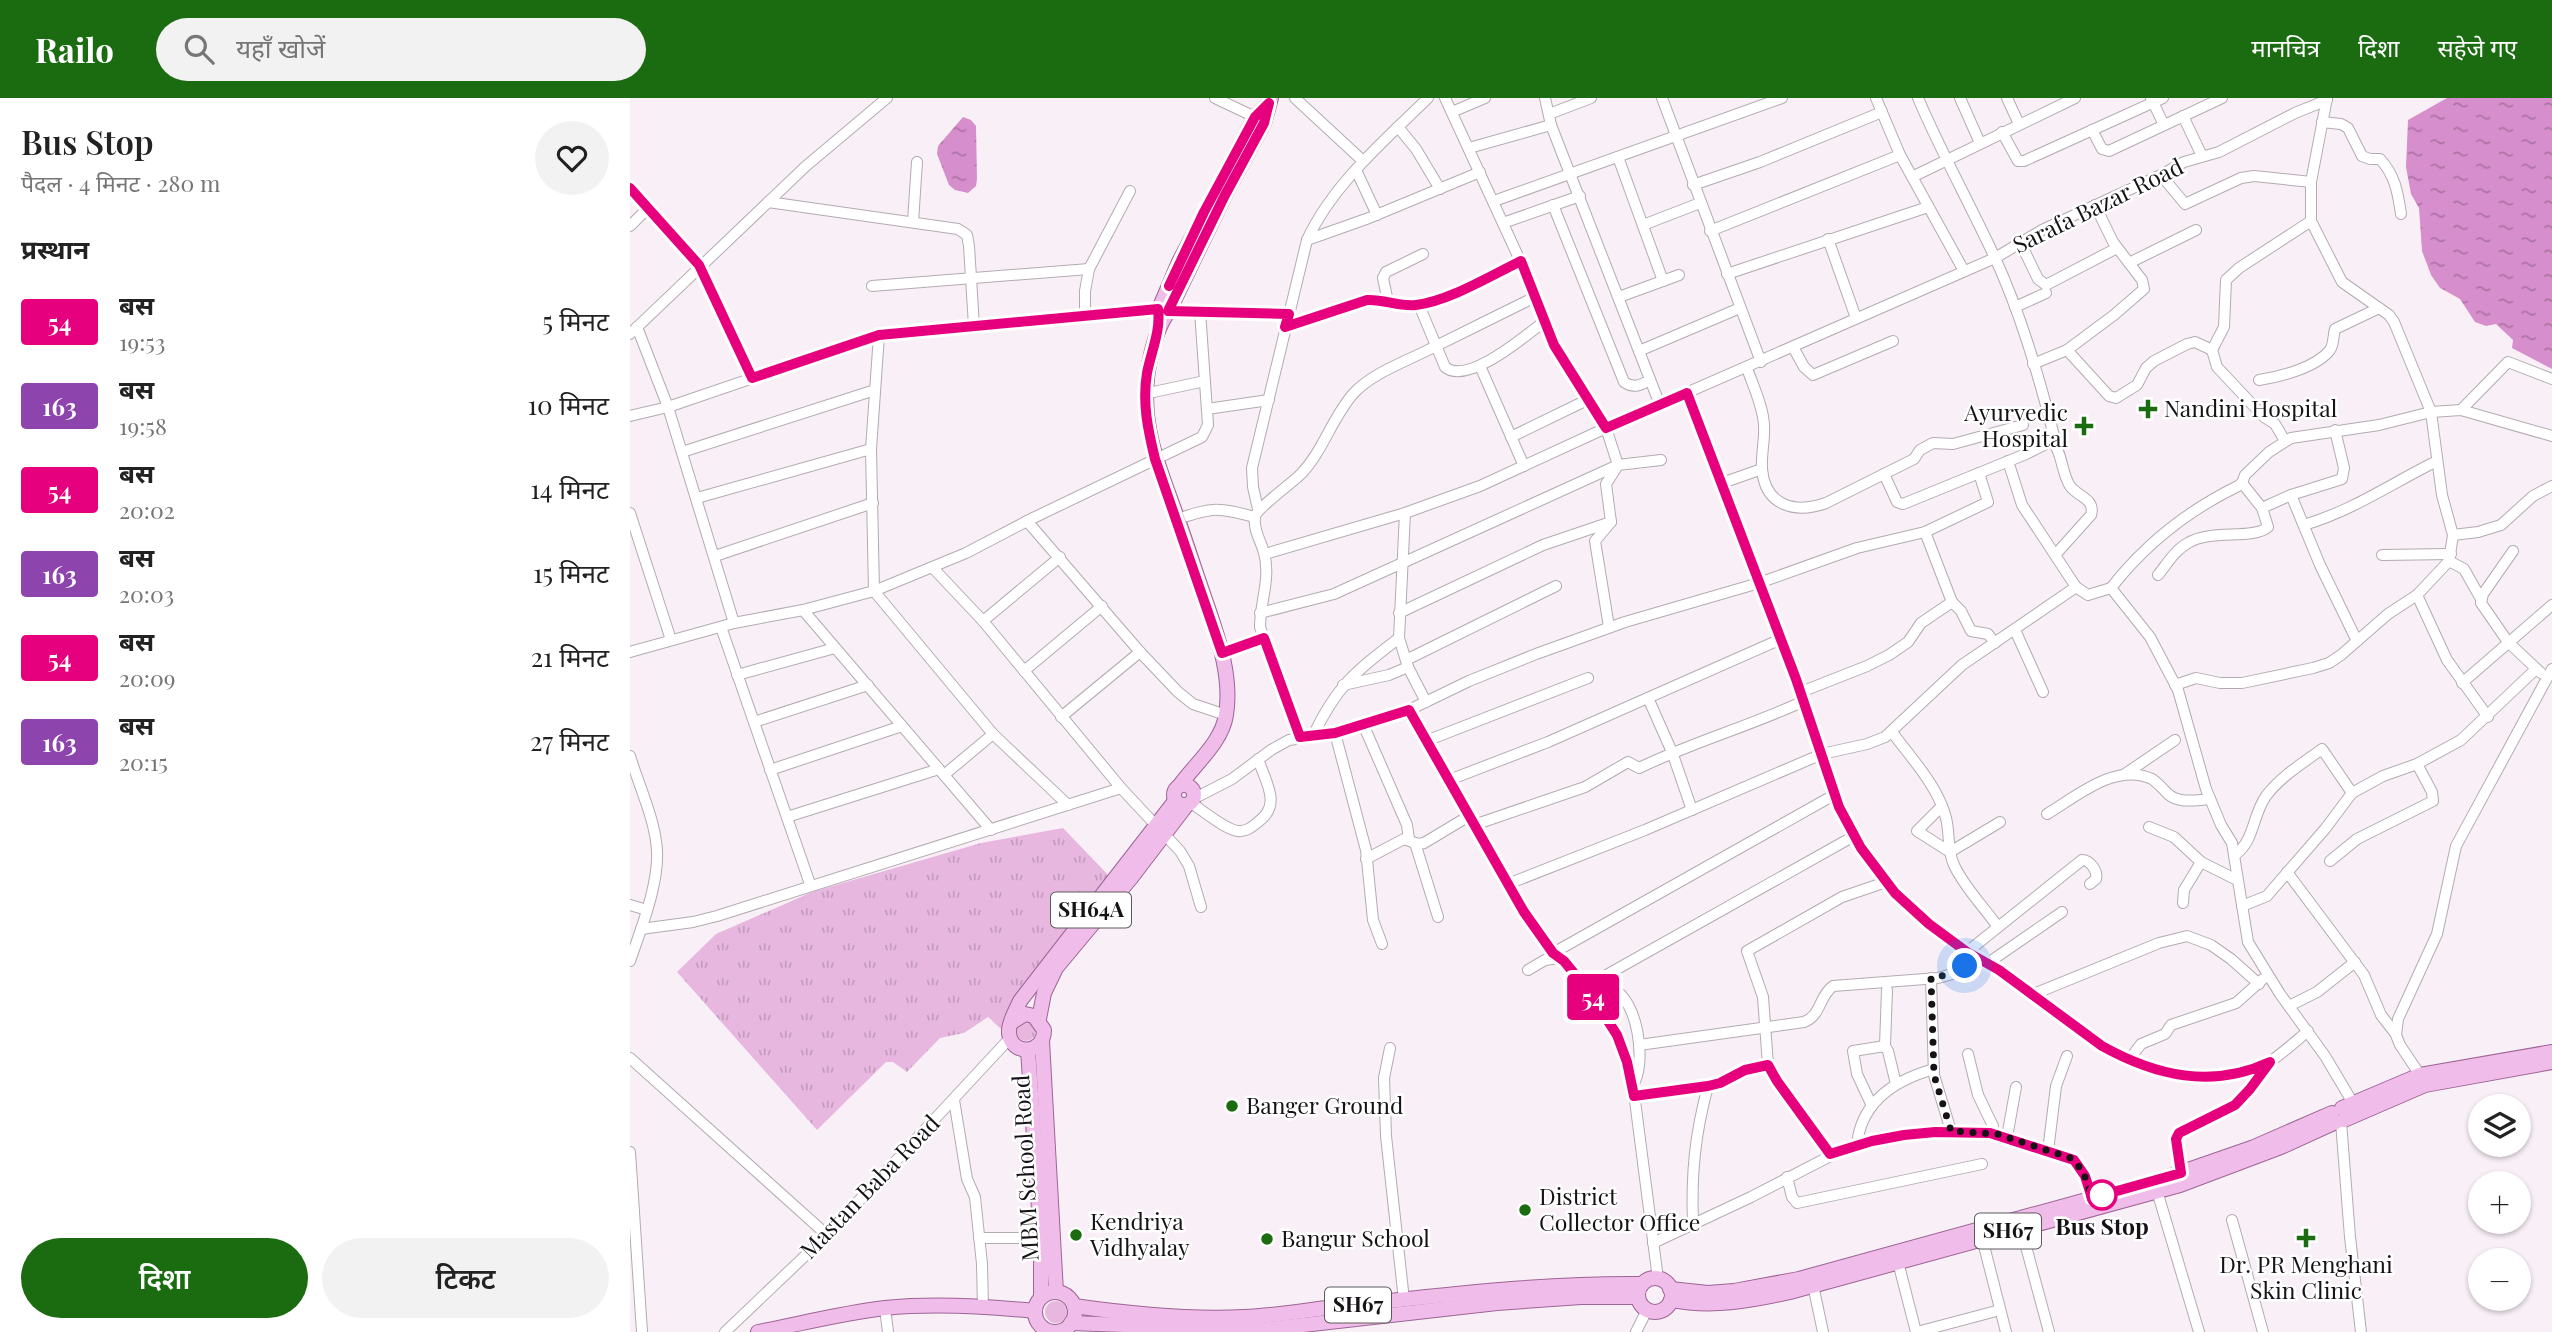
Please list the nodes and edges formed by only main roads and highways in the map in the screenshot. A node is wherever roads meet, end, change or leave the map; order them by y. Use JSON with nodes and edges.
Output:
{"nodes":[{"id":1,"x":1270,"y":101,"type":"edge"},
{"id":2,"x":1162,"y":314,"type":"junction"},
{"id":3,"x":1159,"y":831,"type":"junction"},
{"id":4,"x":1039,"y":1019,"type":"junction"},
{"id":5,"x":1012,"y":1022,"type":"junction"},
{"id":6,"x":1042,"y":1041,"type":"junction"},
{"id":7,"x":1028,"y":1050,"type":"junction"},
{"id":8,"x":2552,"y":1056,"type":"edge"},
{"id":9,"x":2341,"y":1114,"type":"junction"},
{"id":10,"x":1047,"y":1238,"type":"junction"},
{"id":11,"x":1640,"y":1290,"type":"junction"},
{"id":12,"x":1056,"y":1292,"type":"junction"},
{"id":13,"x":1671,"y":1295,"type":"junction"},
{"id":14,"x":1041,"y":1297,"type":"junction"},
{"id":15,"x":1074,"y":1306,"type":"junction"},
{"id":16,"x":1035,"y":1311,"type":"junction"},
{"id":17,"x":1244,"y":1317,"type":"junction"},
{"id":18,"x":1071,"y":1323,"type":"junction"},
{"id":19,"x":1162,"y":1329,"type":"edge"},
{"id":20,"x":1260,"y":1331,"type":"edge"},
{"id":21,"x":758,"y":1332,"type":"edge"},
{"id":22,"x":1055,"y":1332,"type":"edge"}],
"edges":[{"from":1,"to":2,"type":"main road","number":"SH64A"},
{"from":1,"to":2,"type":"main road","number":"SH64A"},
{"from":2,"to":3,"type":"main road","number":"SH64A"},
{"from":3,"to":4,"type":"main road","number":"SH64A"},
{"from":3,"to":5,"type":"main road","number":"SH64A"},
{"from":4,"to":5,"type":"main road"},
{"from":4,"to":6,"type":"main road","number":"SH64A"},
{"from":5,"to":7,"type":"main road","number":"SH64A"},
{"from":6,"to":7,"type":"main road"},
{"from":6,"to":10,"type":"main road","name":"MBM School Road","number":"SH64A"},
{"from":7,"to":10,"type":"main road","name":"MBM School Road","number":"SH64A"},
{"from":8,"to":9,"type":"main road","number":"SH67"},
{"from":8,"to":9,"type":"main road","number":"SH67"},
{"from":9,"to":13,"type":"main road","number":"SH67"},
{"from":9,"to":13,"type":"main road","number":"SH67"},
{"from":10,"to":12,"type":"main road","name":"MBM School Road","number":"SH64A"},
{"from":10,"to":14,"type":"main road","name":"MBM School Road","number":"SH64A"},
{"from":11,"to":13,"type":"main road","number":"SH67"},
{"from":11,"to":13,"type":"main road","number":"SH67"},
{"from":11,"to":17,"type":"main road","number":"SH67"},
{"from":11,"to":20,"type":"main road","number":"SH67"},
{"from":12,"to":14,"type":"main road"},
{"from":12,"to":15,"type":"main road","number":"SH67"},
{"from":14,"to":16,"type":"main road"},
{"from":15,"to":17,"type":"main road","number":"SH67"},
{"from":15,"to":18,"type":"main road"},
{"from":16,"to":21,"type":"main road"},
{"from":16,"to":22,"type":"main road"},
{"from":17,"to":20,"type":"main road"},
{"from":18,"to":19,"type":"main road","number":"SH67"},
{"from":18,"to":22,"type":"main road"},
{"from":19,"to":20,"type":"main road","number":"SH67"}]}
